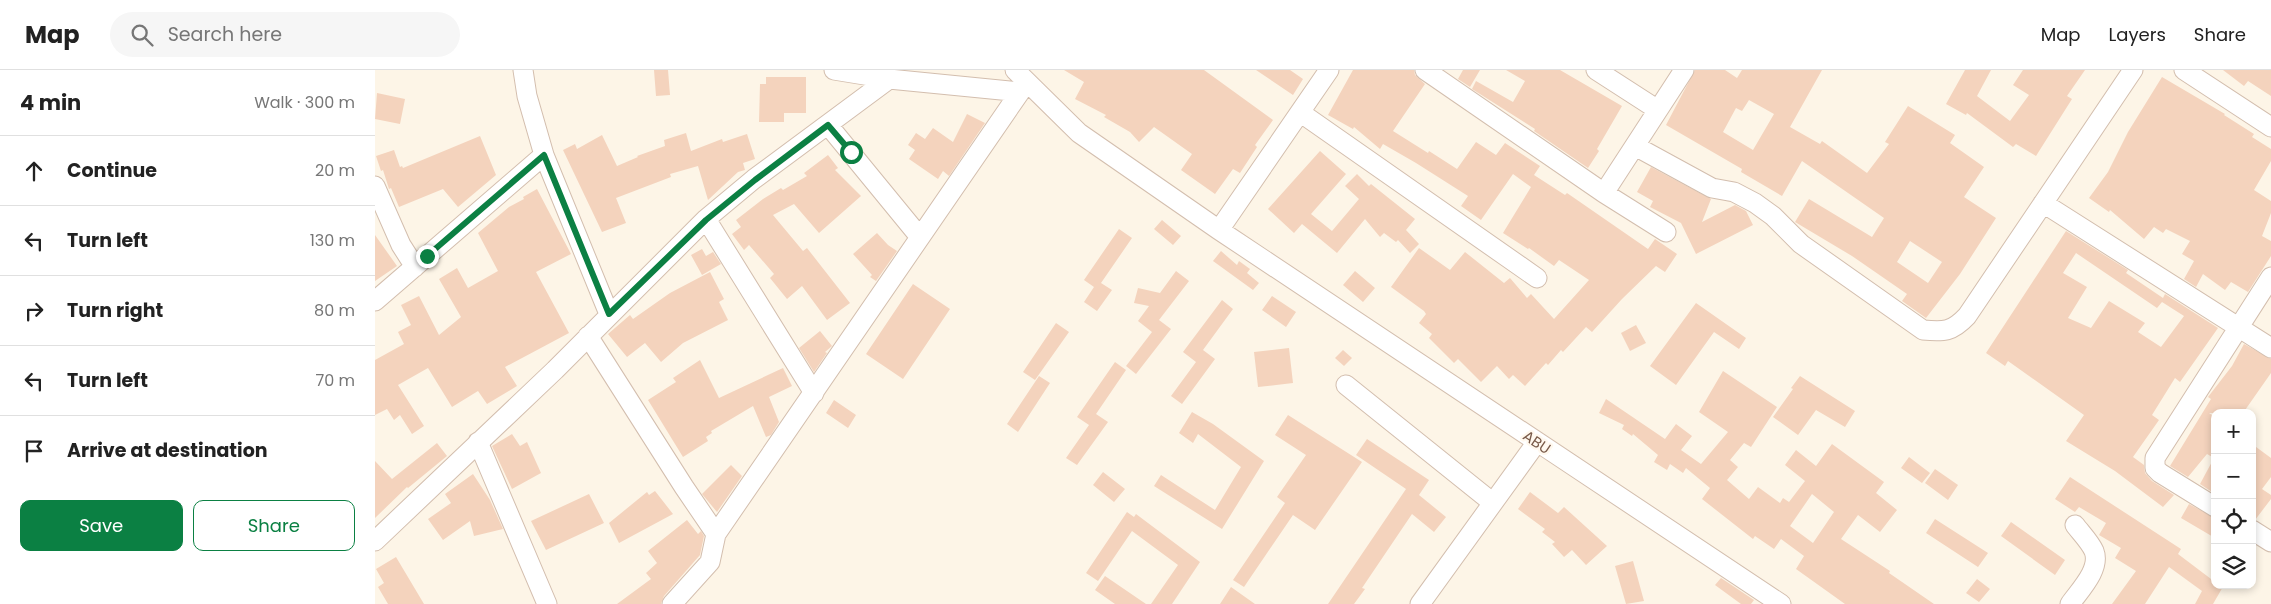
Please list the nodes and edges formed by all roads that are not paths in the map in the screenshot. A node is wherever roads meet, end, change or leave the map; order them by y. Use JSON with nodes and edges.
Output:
{"nodes":[{"id":1,"x":523,"y":70,"type":"edge"},
{"id":2,"x":834,"y":70,"type":"edge"},
{"id":3,"x":1329,"y":70,"type":"edge"},
{"id":4,"x":1425,"y":70,"type":"edge"},
{"id":5,"x":1596,"y":70,"type":"edge"},
{"id":6,"x":1683,"y":70,"type":"edge"},
{"id":7,"x":2133,"y":70,"type":"edge"},
{"id":8,"x":2184,"y":70,"type":"edge"},
{"id":9,"x":889,"y":78,"type":"junction"},
{"id":10,"x":1021,"y":81,"type":"edge"},
{"id":11,"x":1658,"y":110,"type":"junction"},
{"id":12,"x":1301,"y":113,"type":"junction"},
{"id":13,"x":828,"y":125,"type":"junction"},
{"id":14,"x":2271,"y":127,"type":"edge"},
{"id":15,"x":1635,"y":146,"type":"junction"},
{"id":16,"x":544,"y":155,"type":"junction"},
{"id":17,"x":375,"y":186,"type":"edge"},
{"id":18,"x":1604,"y":193,"type":"junction"},
{"id":19,"x":2043,"y":203,"type":"junction"},
{"id":20,"x":706,"y":220,"type":"junction"},
{"id":21,"x":1219,"y":230,"type":"junction"},
{"id":22,"x":1666,"y":232,"type":"dead end"},
{"id":23,"x":919,"y":236,"type":"junction"},
{"id":24,"x":415,"y":267,"type":"junction"},
{"id":25,"x":2271,"y":277,"type":"edge"},
{"id":26,"x":1537,"y":278,"type":"dead end"},
{"id":27,"x":375,"y":301,"type":"edge"},
{"id":28,"x":609,"y":314,"type":"junction"},
{"id":29,"x":2239,"y":328,"type":"junction"},
{"id":30,"x":588,"y":336,"type":"junction"},
{"id":31,"x":2271,"y":348,"type":"edge"},
{"id":32,"x":1345,"y":385,"type":"dead end"},
{"id":33,"x":814,"y":393,"type":"junction"},
{"id":34,"x":478,"y":442,"type":"junction"},
{"id":35,"x":1537,"y":442,"type":"junction"},
{"id":36,"x":1493,"y":503,"type":"junction"},
{"id":37,"x":2211,"y":505,"type":"edge"},
{"id":38,"x":2075,"y":525,"type":"dead end"},
{"id":39,"x":2256,"y":533,"type":"edge"},
{"id":40,"x":716,"y":534,"type":"junction"},
{"id":41,"x":375,"y":541,"type":"edge"},
{"id":42,"x":2271,"y":542,"type":"edge"},
{"id":43,"x":547,"y":604,"type":"edge"},
{"id":44,"x":672,"y":604,"type":"edge"},
{"id":45,"x":1420,"y":604,"type":"edge"},
{"id":46,"x":1781,"y":604,"type":"edge"},
{"id":47,"x":2070,"y":604,"type":"edge"}],
"edges":[{"from":1,"to":16,"type":"street"},
{"from":2,"to":9,"type":"street"},
{"from":3,"to":12,"type":"street"},
{"from":4,"to":18,"type":"street"},
{"from":5,"to":11,"type":"street"},
{"from":6,"to":11,"type":"street"},
{"from":7,"to":19,"type":"street"},
{"from":8,"to":14,"type":"street"},
{"from":9,"to":10,"type":"street"},
{"from":9,"to":13,"type":"street"},
{"from":10,"to":21,"type":"street","name":"ABU"},
{"from":10,"to":23,"type":"street"},
{"from":11,"to":15,"type":"street"},
{"from":12,"to":21,"type":"street"},
{"from":12,"to":26,"type":"street"},
{"from":13,"to":20,"type":"street"},
{"from":13,"to":23,"type":"street"},
{"from":15,"to":18,"type":"street"},
{"from":15,"to":19,"type":"street"},
{"from":16,"to":24,"type":"street"},
{"from":16,"to":28,"type":"street"},
{"from":17,"to":24,"type":"street"},
{"from":18,"to":22,"type":"street"},
{"from":19,"to":29,"type":"street"},
{"from":20,"to":28,"type":"street"},
{"from":20,"to":33,"type":"street"},
{"from":21,"to":35,"type":"street","name":"ABU"},
{"from":23,"to":33,"type":"street"},
{"from":24,"to":27,"type":"street"},
{"from":25,"to":29,"type":"street"},
{"from":28,"to":30,"type":"street"},
{"from":29,"to":31,"type":"street"},
{"from":29,"to":37,"type":"street"},
{"from":30,"to":34,"type":"street"},
{"from":30,"to":40,"type":"street"},
{"from":32,"to":36,"type":"street"},
{"from":33,"to":40,"type":"street"},
{"from":34,"to":41,"type":"street"},
{"from":34,"to":43,"type":"street"},
{"from":35,"to":36,"type":"street"},
{"from":35,"to":46,"type":"street","name":"ABU"},
{"from":36,"to":45,"type":"street"},
{"from":38,"to":47,"type":"street"},
{"from":39,"to":42,"type":"street"},
{"from":40,"to":44,"type":"street"}]}
